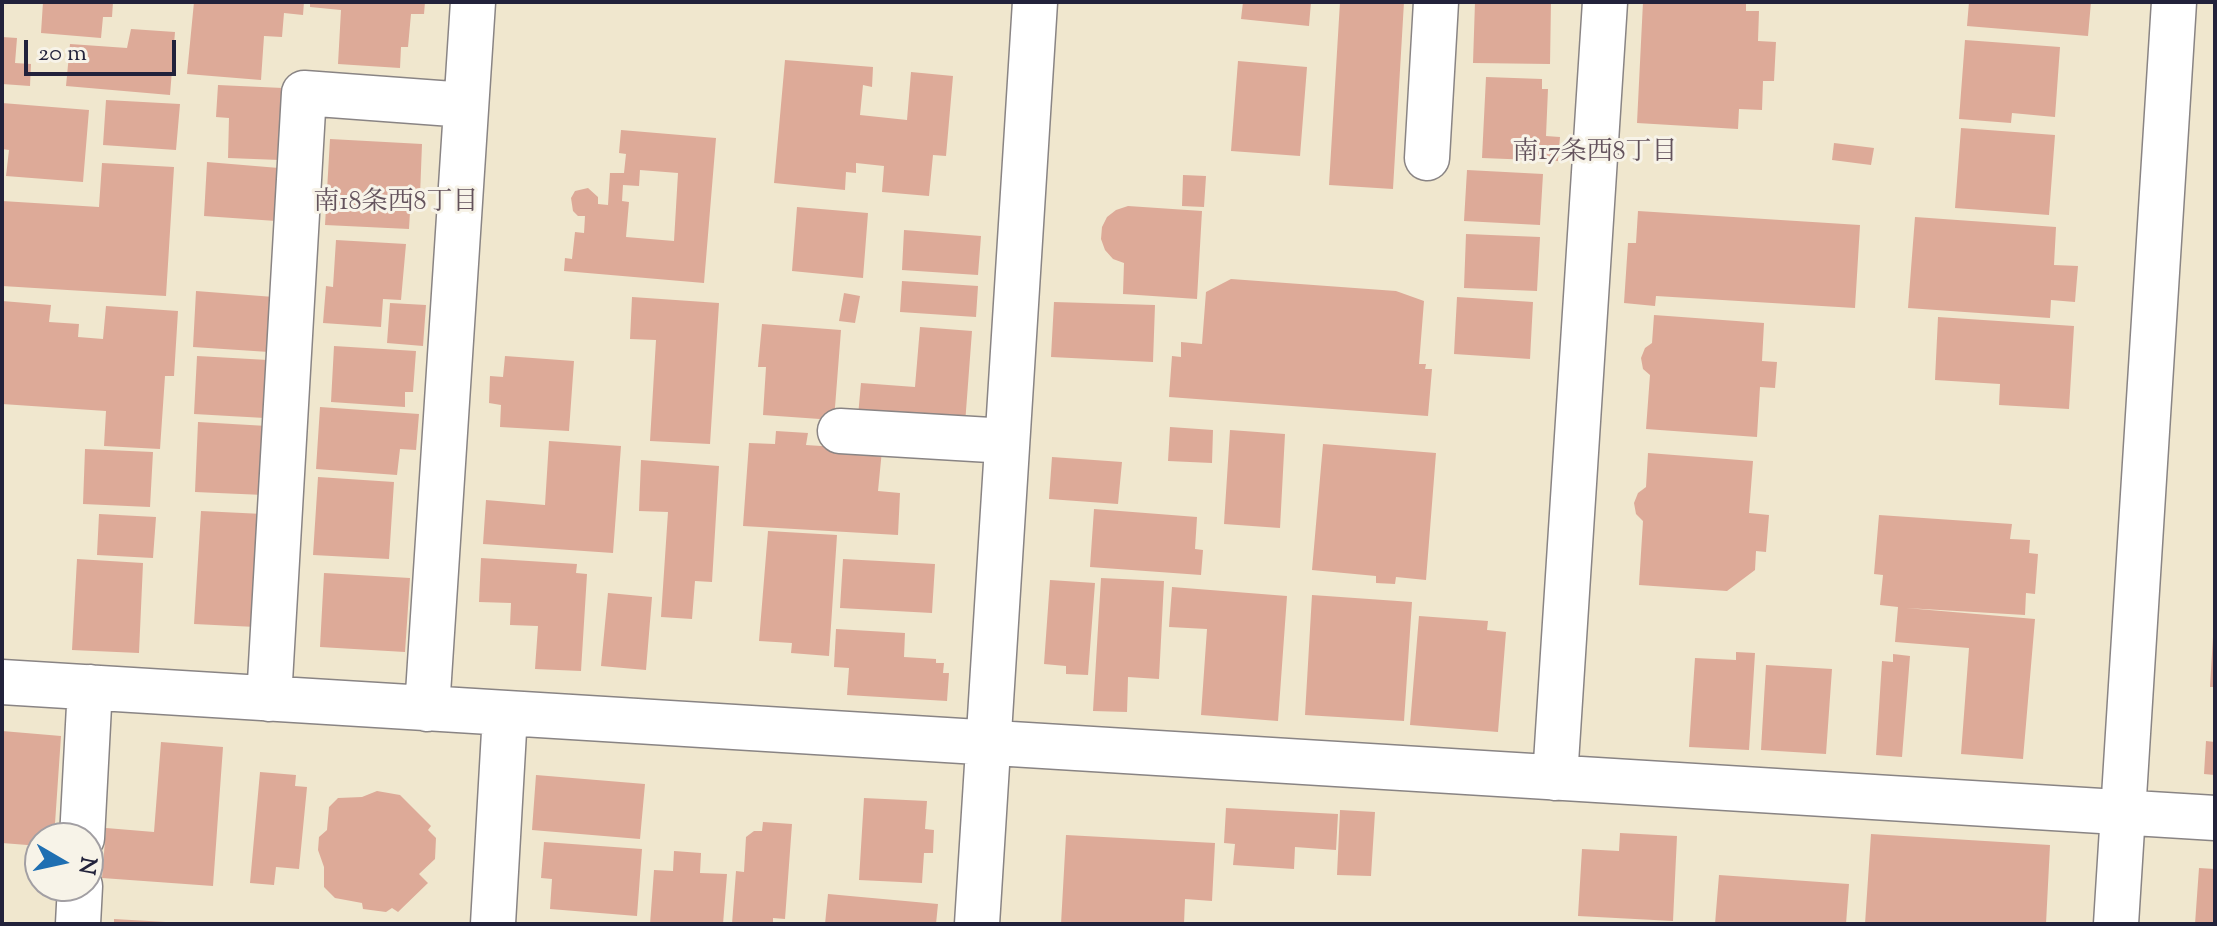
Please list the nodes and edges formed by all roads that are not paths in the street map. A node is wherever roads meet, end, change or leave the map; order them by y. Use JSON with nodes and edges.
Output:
{"nodes":[{"id":1,"x":473,"y":2,"type":"edge"},
{"id":2,"x":1035,"y":2,"type":"edge"},
{"id":3,"x":1436,"y":2,"type":"edge"},
{"id":4,"x":1605,"y":2,"type":"edge"},
{"id":5,"x":2174,"y":2,"type":"edge"},
{"id":6,"x":466,"y":105,"type":"junction"},
{"id":7,"x":1427,"y":158,"type":"dead end"},
{"id":8,"x":840,"y":431,"type":"dead end"},
{"id":9,"x":1007,"y":441,"type":"junction"},
{"id":10,"x":2,"y":682,"type":"edge"},
{"id":11,"x":90,"y":687,"type":"junction"},
{"id":12,"x":269,"y":699,"type":"junction"},
{"id":13,"x":427,"y":709,"type":"junction"},
{"id":14,"x":505,"y":714,"type":"junction"},
{"id":15,"x":988,"y":744,"type":"junction"},
{"id":16,"x":1555,"y":778,"type":"junction"},
{"id":17,"x":2123,"y":811,"type":"junction"},
{"id":18,"x":2215,"y":818,"type":"edge"},
{"id":19,"x":83,"y":822,"type":"edge"},
{"id":20,"x":79,"y":902,"type":"edge"},
{"id":21,"x":78,"y":924,"type":"edge"},
{"id":22,"x":493,"y":924,"type":"edge"},
{"id":23,"x":977,"y":924,"type":"edge"},
{"id":24,"x":2116,"y":924,"type":"edge"}],
"edges":[{"from":1,"to":6,"type":"street"},
{"from":2,"to":9,"type":"street"},
{"from":3,"to":7,"type":"street"},
{"from":4,"to":16,"type":"street"},
{"from":5,"to":17,"type":"street"},
{"from":6,"to":12,"type":"street"},
{"from":6,"to":13,"type":"street"},
{"from":8,"to":9,"type":"street"},
{"from":9,"to":15,"type":"street"},
{"from":10,"to":11,"type":"street"},
{"from":11,"to":12,"type":"street"},
{"from":11,"to":19,"type":"street"},
{"from":12,"to":13,"type":"street"},
{"from":13,"to":14,"type":"street"},
{"from":14,"to":15,"type":"street"},
{"from":14,"to":22,"type":"street"},
{"from":15,"to":16,"type":"street"},
{"from":15,"to":23,"type":"street"},
{"from":16,"to":17,"type":"street"},
{"from":17,"to":18,"type":"street"},
{"from":17,"to":24,"type":"street"},
{"from":20,"to":21,"type":"street"}]}
